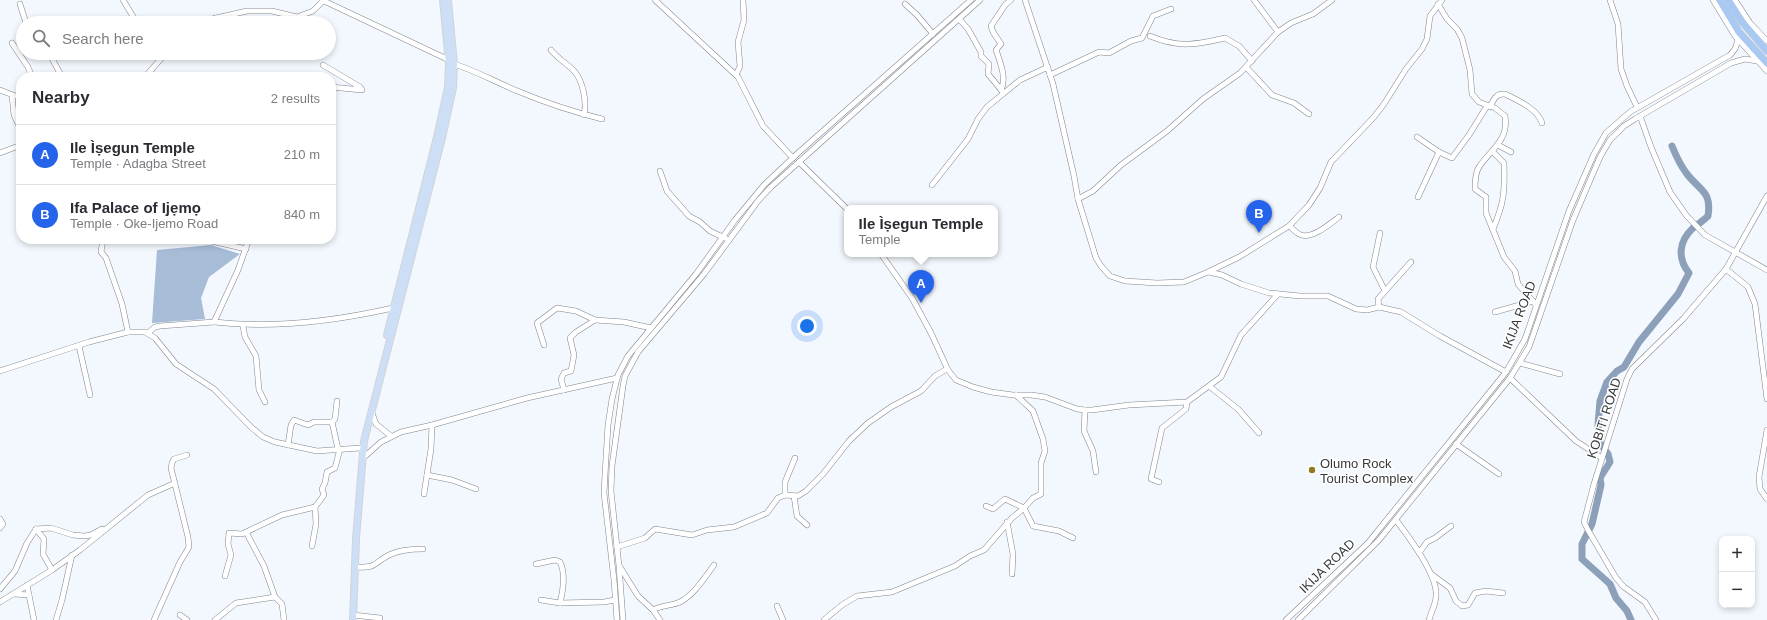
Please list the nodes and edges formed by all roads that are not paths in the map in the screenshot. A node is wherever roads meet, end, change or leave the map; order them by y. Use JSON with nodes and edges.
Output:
{"nodes":[{"id":1,"x":123,"y":0,"type":"edge"},
{"id":2,"x":323,"y":0,"type":"edge"},
{"id":3,"x":443,"y":0,"type":"edge"},
{"id":4,"x":448,"y":0,"type":"edge"},
{"id":5,"x":655,"y":0,"type":"edge"},
{"id":6,"x":743,"y":0,"type":"edge"},
{"id":7,"x":971,"y":0,"type":"edge"},
{"id":8,"x":980,"y":0,"type":"edge"},
{"id":9,"x":1011,"y":0,"type":"edge"},
{"id":10,"x":1025,"y":0,"type":"edge"},
{"id":11,"x":1254,"y":0,"type":"edge"},
{"id":12,"x":1332,"y":0,"type":"edge"},
{"id":13,"x":1610,"y":0,"type":"edge"},
{"id":14,"x":1713,"y":0,"type":"edge"},
{"id":15,"x":1720,"y":0,"type":"edge"},
{"id":16,"x":1728,"y":0,"type":"edge"},
{"id":17,"x":1735,"y":0,"type":"edge"},
{"id":18,"x":1440,"y":2,"type":"edge"},
{"id":19,"x":20,"y":4,"type":"dead end"},
{"id":20,"x":905,"y":4,"type":"dead end"},
{"id":21,"x":1171,"y":8,"type":"dead end"},
{"id":22,"x":24,"y":16,"type":"edge"},
{"id":23,"x":133,"y":16,"type":"edge"},
{"id":24,"x":230,"y":16,"type":"edge"},
{"id":25,"x":293,"y":16,"type":"edge"},
{"id":26,"x":300,"y":16,"type":"edge"},
{"id":27,"x":959,"y":19,"type":"junction"},
{"id":28,"x":1278,"y":32,"type":"junction"},
{"id":29,"x":933,"y":34,"type":"junction"},
{"id":30,"x":1767,"y":34,"type":"edge"},
{"id":31,"x":1761,"y":35,"type":"junction"},
{"id":32,"x":1150,"y":36,"type":"dead end"},
{"id":33,"x":1738,"y":40,"type":"junction"},
{"id":34,"x":1767,"y":41,"type":"edge"},
{"id":35,"x":12,"y":43,"type":"dead end"},
{"id":36,"x":16,"y":49,"type":"edge"},
{"id":37,"x":551,"y":50,"type":"dead end"},
{"id":38,"x":1767,"y":50,"type":"edge"},
{"id":39,"x":23,"y":60,"type":"edge"},
{"id":40,"x":53,"y":60,"type":"edge"},
{"id":41,"x":160,"y":60,"type":"edge"},
{"id":42,"x":1252,"y":61,"type":"junction"},
{"id":43,"x":1757,"y":61,"type":"junction"},
{"id":44,"x":451,"y":62,"type":"junction"},
{"id":45,"x":1767,"y":63,"type":"edge"},
{"id":46,"x":323,"y":65,"type":"dead end"},
{"id":47,"x":1048,"y":67,"type":"junction"},
{"id":48,"x":1246,"y":67,"type":"junction"},
{"id":49,"x":30,"y":72,"type":"edge"},
{"id":50,"x":59,"y":72,"type":"edge"},
{"id":51,"x":149,"y":72,"type":"edge"},
{"id":52,"x":335,"y":72,"type":"edge"},
{"id":53,"x":336,"y":72,"type":"edge"},
{"id":54,"x":1767,"y":72,"type":"edge"},
{"id":55,"x":736,"y":75,"type":"junction"},
{"id":56,"x":1050,"y":75,"type":"junction"},
{"id":57,"x":336,"y":88,"type":"edge"},
{"id":58,"x":0,"y":90,"type":"edge"},
{"id":59,"x":1002,"y":91,"type":"junction"},
{"id":60,"x":12,"y":95,"type":"junction"},
{"id":61,"x":16,"y":96,"type":"edge"},
{"id":62,"x":1488,"y":106,"type":"junction"},
{"id":63,"x":1637,"y":107,"type":"junction"},
{"id":64,"x":584,"y":114,"type":"junction"},
{"id":65,"x":1309,"y":114,"type":"dead end"},
{"id":66,"x":1640,"y":116,"type":"junction"},
{"id":67,"x":16,"y":119,"type":"edge"},
{"id":68,"x":602,"y":119,"type":"dead end"},
{"id":69,"x":1542,"y":122,"type":"dead end"},
{"id":70,"x":1417,"y":137,"type":"dead end"},
{"id":71,"x":1498,"y":145,"type":"junction"},
{"id":72,"x":16,"y":147,"type":"edge"},
{"id":73,"x":1439,"y":152,"type":"junction"},
{"id":74,"x":1493,"y":152,"type":"junction"},
{"id":75,"x":1511,"y":152,"type":"dead end"},
{"id":76,"x":0,"y":153,"type":"edge"},
{"id":77,"x":793,"y":158,"type":"junction"},
{"id":78,"x":799,"y":162,"type":"junction"},
{"id":79,"x":660,"y":171,"type":"dead end"},
{"id":80,"x":932,"y":185,"type":"dead end"},
{"id":81,"x":1767,"y":196,"type":"edge"},
{"id":82,"x":1418,"y":197,"type":"dead end"},
{"id":83,"x":1078,"y":200,"type":"junction"},
{"id":84,"x":844,"y":206,"type":"edge"},
{"id":85,"x":1339,"y":217,"type":"dead end"},
{"id":86,"x":1289,"y":226,"type":"junction"},
{"id":87,"x":1492,"y":229,"type":"junction"},
{"id":88,"x":1380,"y":232,"type":"dead end"},
{"id":89,"x":722,"y":237,"type":"junction"},
{"id":90,"x":729,"y":240,"type":"junction"},
{"id":91,"x":103,"y":244,"type":"edge"},
{"id":92,"x":227,"y":244,"type":"edge"},
{"id":93,"x":247,"y":244,"type":"edge"},
{"id":94,"x":246,"y":248,"type":"junction"},
{"id":95,"x":1736,"y":252,"type":"junction"},
{"id":96,"x":883,"y":257,"type":"edge"},
{"id":97,"x":1411,"y":262,"type":"dead end"},
{"id":98,"x":1726,"y":269,"type":"junction"},
{"id":99,"x":1767,"y":270,"type":"edge"},
{"id":100,"x":1208,"y":272,"type":"junction"},
{"id":101,"x":1385,"y":291,"type":"junction"},
{"id":102,"x":1278,"y":294,"type":"junction"},
{"id":103,"x":1535,"y":303,"type":"junction"},
{"id":104,"x":1379,"y":307,"type":"junction"},
{"id":105,"x":393,"y":308,"type":"junction"},
{"id":106,"x":1495,"y":312,"type":"dead end"},
{"id":107,"x":595,"y":320,"type":"junction"},
{"id":108,"x":214,"y":322,"type":"junction"},
{"id":109,"x":243,"y":326,"type":"junction"},
{"id":110,"x":651,"y":328,"type":"junction"},
{"id":111,"x":128,"y":332,"type":"junction"},
{"id":112,"x":148,"y":333,"type":"junction"},
{"id":113,"x":544,"y":345,"type":"dead end"},
{"id":114,"x":79,"y":346,"type":"junction"},
{"id":115,"x":1520,"y":363,"type":"junction"},
{"id":116,"x":947,"y":369,"type":"junction"},
{"id":117,"x":0,"y":371,"type":"edge"},
{"id":118,"x":1506,"y":372,"type":"junction"},
{"id":119,"x":1560,"y":374,"type":"dead end"},
{"id":120,"x":617,"y":378,"type":"junction"},
{"id":121,"x":1510,"y":378,"type":"junction"},
{"id":122,"x":1209,"y":386,"type":"junction"},
{"id":123,"x":564,"y":390,"type":"junction"},
{"id":124,"x":90,"y":395,"type":"dead end"},
{"id":125,"x":1016,"y":395,"type":"junction"},
{"id":126,"x":1767,"y":400,"type":"edge"},
{"id":127,"x":337,"y":401,"type":"dead end"},
{"id":128,"x":265,"y":402,"type":"dead end"},
{"id":129,"x":1187,"y":402,"type":"junction"},
{"id":130,"x":371,"y":410,"type":"junction"},
{"id":131,"x":1085,"y":410,"type":"junction"},
{"id":132,"x":332,"y":422,"type":"junction"},
{"id":133,"x":432,"y":425,"type":"junction"},
{"id":134,"x":1767,"y":430,"type":"edge"},
{"id":135,"x":1259,"y":433,"type":"dead end"},
{"id":136,"x":391,"y":436,"type":"junction"},
{"id":137,"x":1456,"y":444,"type":"junction"},
{"id":138,"x":288,"y":445,"type":"junction"},
{"id":139,"x":360,"y":448,"type":"junction"},
{"id":140,"x":339,"y":449,"type":"junction"},
{"id":141,"x":187,"y":455,"type":"dead end"},
{"id":142,"x":795,"y":458,"type":"dead end"},
{"id":143,"x":1602,"y":458,"type":"junction"},
{"id":144,"x":362,"y":460,"type":"junction"},
{"id":145,"x":1096,"y":472,"type":"dead end"},
{"id":146,"x":1499,"y":474,"type":"dead end"},
{"id":147,"x":427,"y":475,"type":"junction"},
{"id":148,"x":1159,"y":482,"type":"dead end"},
{"id":149,"x":174,"y":483,"type":"junction"},
{"id":150,"x":476,"y":489,"type":"dead end"},
{"id":151,"x":424,"y":494,"type":"dead end"},
{"id":152,"x":785,"y":496,"type":"junction"},
{"id":153,"x":794,"y":496,"type":"junction"},
{"id":154,"x":1767,"y":499,"type":"edge"},
{"id":155,"x":986,"y":506,"type":"dead end"},
{"id":156,"x":316,"y":507,"type":"junction"},
{"id":157,"x":1024,"y":508,"type":"junction"},
{"id":158,"x":0,"y":519,"type":"edge"},
{"id":159,"x":1396,"y":520,"type":"junction"},
{"id":160,"x":115,"y":521,"type":"junction"},
{"id":161,"x":1007,"y":522,"type":"junction"},
{"id":162,"x":807,"y":525,"type":"dead end"},
{"id":163,"x":1451,"y":526,"type":"dead end"},
{"id":164,"x":0,"y":528,"type":"edge"},
{"id":165,"x":36,"y":528,"type":"junction"},
{"id":166,"x":246,"y":532,"type":"junction"},
{"id":167,"x":612,"y":532,"type":"junction"},
{"id":168,"x":1073,"y":538,"type":"dead end"},
{"id":169,"x":312,"y":546,"type":"dead end"},
{"id":170,"x":617,"y":547,"type":"junction"},
{"id":171,"x":423,"y":549,"type":"dead end"},
{"id":172,"x":1419,"y":553,"type":"junction"},
{"id":173,"x":72,"y":555,"type":"junction"},
{"id":174,"x":536,"y":564,"type":"dead end"},
{"id":175,"x":714,"y":565,"type":"dead end"},
{"id":176,"x":619,"y":566,"type":"junction"},
{"id":177,"x":355,"y":568,"type":"junction"},
{"id":178,"x":52,"y":570,"type":"junction"},
{"id":179,"x":1012,"y":574,"type":"dead end"},
{"id":180,"x":1431,"y":574,"type":"junction"},
{"id":181,"x":225,"y":576,"type":"dead end"},
{"id":182,"x":27,"y":585,"type":"junction"},
{"id":183,"x":0,"y":589,"type":"edge"},
{"id":184,"x":1503,"y":593,"type":"dead end"},
{"id":185,"x":14,"y":594,"type":"junction"},
{"id":186,"x":29,"y":595,"type":"junction"},
{"id":187,"x":275,"y":597,"type":"junction"},
{"id":188,"x":541,"y":600,"type":"dead end"},
{"id":189,"x":616,"y":600,"type":"junction"},
{"id":190,"x":0,"y":602,"type":"edge"},
{"id":191,"x":560,"y":603,"type":"junction"},
{"id":192,"x":777,"y":606,"type":"dead end"},
{"id":193,"x":653,"y":610,"type":"junction"},
{"id":194,"x":180,"y":615,"type":"dead end"},
{"id":195,"x":352,"y":618,"type":"edge"},
{"id":196,"x":380,"y":618,"type":"dead end"},
{"id":197,"x":34,"y":620,"type":"edge"},
{"id":198,"x":56,"y":620,"type":"edge"},
{"id":199,"x":154,"y":620,"type":"edge"},
{"id":200,"x":187,"y":620,"type":"edge"},
{"id":201,"x":215,"y":620,"type":"edge"},
{"id":202,"x":284,"y":620,"type":"edge"},
{"id":203,"x":617,"y":620,"type":"edge"},
{"id":204,"x":623,"y":620,"type":"edge"},
{"id":205,"x":660,"y":620,"type":"edge"},
{"id":206,"x":782,"y":620,"type":"edge"},
{"id":207,"x":824,"y":620,"type":"edge"},
{"id":208,"x":1286,"y":620,"type":"edge"},
{"id":209,"x":1298,"y":620,"type":"edge"},
{"id":210,"x":1429,"y":620,"type":"edge"},
{"id":211,"x":1656,"y":620,"type":"edge"}],
"edges":[{"from":1,"to":23,"type":"street"},
{"from":2,"to":26,"type":"street"},
{"from":2,"to":44,"type":"street"},
{"from":3,"to":44,"type":"main road"},
{"from":4,"to":44,"type":"main road"},
{"from":5,"to":55,"type":"street"},
{"from":6,"to":55,"type":"street"},
{"from":7,"to":29,"type":"street"},
{"from":8,"to":27,"type":"street"},
{"from":9,"to":59,"type":"street"},
{"from":10,"to":47,"type":"street"},
{"from":11,"to":28,"type":"street"},
{"from":12,"to":28,"type":"street"},
{"from":13,"to":63,"type":"street"},
{"from":14,"to":33,"type":"street"},
{"from":15,"to":45,"type":"highway"},
{"from":16,"to":38,"type":"highway"},
{"from":17,"to":31,"type":"street"},
{"from":18,"to":62,"type":"street"},
{"from":18,"to":86,"type":"street"},
{"from":19,"to":22,"type":"street"},
{"from":20,"to":29,"type":"street"},
{"from":21,"to":56,"type":"street"},
{"from":24,"to":25,"type":"street"},
{"from":27,"to":59,"type":"street"},
{"from":27,"to":78,"type":"street"},
{"from":28,"to":42,"type":"street"},
{"from":29,"to":77,"type":"street"},
{"from":30,"to":31,"type":"street"},
{"from":31,"to":34,"type":"street"},
{"from":32,"to":42,"type":"street"},
{"from":33,"to":43,"type":"street"},
{"from":33,"to":63,"type":"street","name":"IKIJA ROAD"},
{"from":35,"to":36,"type":"street"},
{"from":37,"to":64,"type":"street"},
{"from":39,"to":49,"type":"street"},
{"from":40,"to":50,"type":"street"},
{"from":41,"to":51,"type":"street"},
{"from":42,"to":48,"type":"street"},
{"from":43,"to":54,"type":"street"},
{"from":43,"to":66,"type":"street","name":"IKIJA ROAD"},
{"from":44,"to":64,"type":"street"},
{"from":44,"to":105,"type":"main road"},
{"from":44,"to":130,"type":"main road"},
{"from":46,"to":52,"type":"street"},
{"from":47,"to":56,"type":"street"},
{"from":47,"to":59,"type":"street"},
{"from":48,"to":65,"type":"street"},
{"from":48,"to":83,"type":"street"},
{"from":53,"to":57,"type":"street"},
{"from":55,"to":77,"type":"street"},
{"from":56,"to":83,"type":"street"},
{"from":58,"to":60,"type":"street"},
{"from":59,"to":80,"type":"street"},
{"from":60,"to":61,"type":"street"},
{"from":60,"to":67,"type":"street"},
{"from":62,"to":69,"type":"street"},
{"from":62,"to":71,"type":"street"},
{"from":62,"to":73,"type":"street"},
{"from":63,"to":103,"type":"street","name":"IKIJA ROAD"},
{"from":64,"to":68,"type":"street"},
{"from":66,"to":95,"type":"street"},
{"from":66,"to":115,"type":"street","name":"IKIJA ROAD"},
{"from":70,"to":73,"type":"street"},
{"from":71,"to":74,"type":"street"},
{"from":71,"to":75,"type":"street"},
{"from":72,"to":76,"type":"street"},
{"from":73,"to":82,"type":"street"},
{"from":74,"to":87,"type":"street"},
{"from":74,"to":87,"type":"street"},
{"from":77,"to":89,"type":"street"},
{"from":78,"to":84,"type":"street"},
{"from":78,"to":90,"type":"street"},
{"from":79,"to":89,"type":"street"},
{"from":81,"to":95,"type":"street","name":"KOBITI ROAD"},
{"from":83,"to":100,"type":"street"},
{"from":85,"to":86,"type":"street"},
{"from":86,"to":100,"type":"street"},
{"from":87,"to":103,"type":"street"},
{"from":88,"to":101,"type":"street"},
{"from":89,"to":90,"type":"street"},
{"from":89,"to":110,"type":"street"},
{"from":90,"to":167,"type":"street"},
{"from":91,"to":111,"type":"street"},
{"from":92,"to":94,"type":"street"},
{"from":93,"to":94,"type":"street"},
{"from":94,"to":108,"type":"street"},
{"from":95,"to":98,"type":"street","name":"KOBITI ROAD"},
{"from":95,"to":99,"type":"street"},
{"from":96,"to":116,"type":"street"},
{"from":97,"to":101,"type":"street"},
{"from":98,"to":126,"type":"street"},
{"from":98,"to":143,"type":"street","name":"KOBITI ROAD"},
{"from":100,"to":102,"type":"street"},
{"from":101,"to":104,"type":"street"},
{"from":102,"to":104,"type":"street"},
{"from":102,"to":122,"type":"street"},
{"from":103,"to":106,"type":"street"},
{"from":103,"to":118,"type":"street","name":"IKIJA ROAD"},
{"from":104,"to":118,"type":"street"},
{"from":105,"to":109,"type":"street"},
{"from":105,"to":139,"type":"main road"},
{"from":107,"to":110,"type":"street"},
{"from":107,"to":113,"type":"street"},
{"from":107,"to":123,"type":"street"},
{"from":108,"to":109,"type":"street"},
{"from":108,"to":112,"type":"street"},
{"from":109,"to":128,"type":"street"},
{"from":110,"to":120,"type":"street"},
{"from":111,"to":112,"type":"street"},
{"from":111,"to":114,"type":"street"},
{"from":112,"to":138,"type":"street"},
{"from":114,"to":117,"type":"street"},
{"from":114,"to":124,"type":"street"},
{"from":115,"to":119,"type":"street"},
{"from":115,"to":121,"type":"street","name":"IKIJA ROAD"},
{"from":116,"to":125,"type":"street"},
{"from":116,"to":153,"type":"street"},
{"from":118,"to":208,"type":"street","name":"IKIJA ROAD"},
{"from":120,"to":123,"type":"street"},
{"from":120,"to":167,"type":"street"},
{"from":121,"to":137,"type":"street","name":"IKIJA ROAD"},
{"from":121,"to":143,"type":"street"},
{"from":122,"to":129,"type":"street"},
{"from":122,"to":135,"type":"street"},
{"from":123,"to":133,"type":"street"},
{"from":125,"to":131,"type":"street"},
{"from":125,"to":157,"type":"street"},
{"from":127,"to":132,"type":"street"},
{"from":129,"to":131,"type":"street"},
{"from":129,"to":148,"type":"street"},
{"from":130,"to":136,"type":"street"},
{"from":130,"to":144,"type":"main road"},
{"from":131,"to":145,"type":"street"},
{"from":132,"to":138,"type":"street"},
{"from":132,"to":140,"type":"street"},
{"from":133,"to":136,"type":"street"},
{"from":133,"to":147,"type":"street"},
{"from":134,"to":154,"type":"street"},
{"from":136,"to":144,"type":"street"},
{"from":137,"to":146,"type":"street"},
{"from":137,"to":159,"type":"street","name":"IKIJA ROAD"},
{"from":138,"to":140,"type":"street"},
{"from":139,"to":140,"type":"street"},
{"from":139,"to":195,"type":"main road"},
{"from":140,"to":156,"type":"street"},
{"from":141,"to":149,"type":"street"},
{"from":142,"to":152,"type":"street"},
{"from":143,"to":211,"type":"street","name":"KOBITI ROAD"},
{"from":144,"to":177,"type":"main road"},
{"from":147,"to":150,"type":"street"},
{"from":147,"to":151,"type":"street"},
{"from":149,"to":160,"type":"street"},
{"from":149,"to":199,"type":"street"},
{"from":152,"to":153,"type":"street"},
{"from":152,"to":170,"type":"street"},
{"from":153,"to":162,"type":"street"},
{"from":155,"to":157,"type":"street"},
{"from":156,"to":166,"type":"street"},
{"from":156,"to":169,"type":"street"},
{"from":157,"to":161,"type":"street"},
{"from":157,"to":168,"type":"street"},
{"from":158,"to":164,"type":"street"},
{"from":159,"to":172,"type":"street"},
{"from":159,"to":209,"type":"street","name":"IKIJA ROAD"},
{"from":160,"to":165,"type":"street"},
{"from":160,"to":173,"type":"street"},
{"from":161,"to":179,"type":"street"},
{"from":161,"to":207,"type":"street"},
{"from":163,"to":172,"type":"street"},
{"from":165,"to":178,"type":"street"},
{"from":165,"to":183,"type":"street"},
{"from":166,"to":181,"type":"street"},
{"from":166,"to":187,"type":"street"},
{"from":167,"to":170,"type":"street"},
{"from":167,"to":189,"type":"street"},
{"from":170,"to":176,"type":"street"},
{"from":171,"to":177,"type":"street"},
{"from":172,"to":180,"type":"street"},
{"from":173,"to":178,"type":"street"},
{"from":173,"to":198,"type":"street"},
{"from":174,"to":191,"type":"street"},
{"from":175,"to":193,"type":"street"},
{"from":176,"to":193,"type":"street"},
{"from":176,"to":204,"type":"street"},
{"from":177,"to":195,"type":"main road"},
{"from":178,"to":182,"type":"street"},
{"from":180,"to":184,"type":"street"},
{"from":180,"to":210,"type":"street"},
{"from":182,"to":185,"type":"street"},
{"from":182,"to":186,"type":"street"},
{"from":185,"to":186,"type":"street"},
{"from":185,"to":190,"type":"street"},
{"from":186,"to":197,"type":"street"},
{"from":187,"to":201,"type":"street"},
{"from":187,"to":202,"type":"street"},
{"from":188,"to":191,"type":"street"},
{"from":189,"to":191,"type":"street"},
{"from":189,"to":203,"type":"street"},
{"from":192,"to":206,"type":"street"},
{"from":193,"to":205,"type":"street"},
{"from":194,"to":200,"type":"street"},
{"from":195,"to":196,"type":"street"}]}
